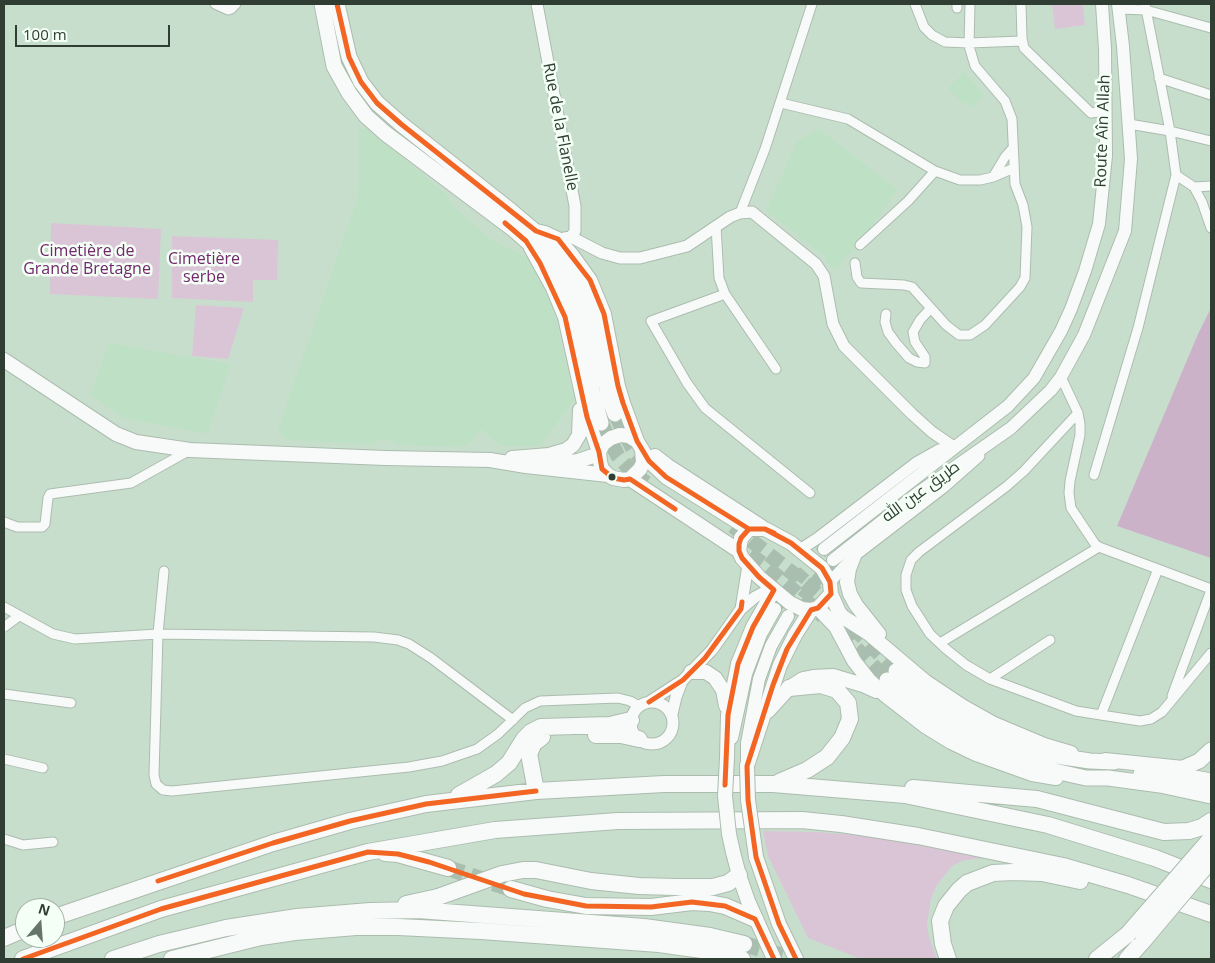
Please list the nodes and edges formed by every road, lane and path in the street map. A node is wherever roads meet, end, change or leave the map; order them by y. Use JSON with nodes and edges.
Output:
{"nodes":[{"id":1,"x":215,"y":4,"type":"edge"},
{"id":2,"x":236,"y":4,"type":"edge"},
{"id":3,"x":322,"y":4,"type":"edge"},
{"id":4,"x":337,"y":4,"type":"edge"},
{"id":5,"x":537,"y":4,"type":"edge"},
{"id":6,"x":812,"y":4,"type":"edge"},
{"id":7,"x":915,"y":4,"type":"edge"},
{"id":8,"x":970,"y":4,"type":"edge"},
{"id":9,"x":1021,"y":4,"type":"edge"},
{"id":10,"x":1102,"y":4,"type":"edge"},
{"id":11,"x":1119,"y":6,"type":"edge"},
{"id":12,"x":1146,"y":7,"type":"edge"},
{"id":13,"x":1211,"y":28,"type":"edge"},
{"id":14,"x":1022,"y":41,"type":"junction"},
{"id":15,"x":969,"y":43,"type":"junction"},
{"id":16,"x":1159,"y":78,"type":"junction"},
{"id":17,"x":1211,"y":95,"type":"edge"},
{"id":18,"x":781,"y":103,"type":"junction"},
{"id":19,"x":1105,"y":111,"type":"junction"},
{"id":20,"x":1129,"y":124,"type":"junction"},
{"id":21,"x":1170,"y":131,"type":"junction"},
{"id":22,"x":1211,"y":141,"type":"edge"},
{"id":23,"x":1013,"y":148,"type":"junction"},
{"id":24,"x":1014,"y":168,"type":"junction"},
{"id":25,"x":935,"y":171,"type":"junction"},
{"id":26,"x":1176,"y":175,"type":"junction"},
{"id":27,"x":993,"y":177,"type":"junction"},
{"id":28,"x":1211,"y":186,"type":"edge"},
{"id":29,"x":1194,"y":187,"type":"junction"},
{"id":30,"x":740,"y":213,"type":"junction"},
{"id":31,"x":716,"y":226,"type":"junction"},
{"id":32,"x":1211,"y":228,"type":"edge"},
{"id":33,"x":531,"y":236,"type":"junction"},
{"id":34,"x":564,"y":238,"type":"junction"},
{"id":35,"x":860,"y":245,"type":"dead end"},
{"id":36,"x":855,"y":263,"type":"dead end"},
{"id":37,"x":725,"y":294,"type":"junction"},
{"id":38,"x":930,"y":309,"type":"junction"},
{"id":39,"x":886,"y":314,"type":"dead end"},
{"id":40,"x":4,"y":360,"type":"edge"},
{"id":41,"x":776,"y":368,"type":"dead end"},
{"id":42,"x":1061,"y":377,"type":"junction"},
{"id":43,"x":579,"y":379,"type":"junction"},
{"id":44,"x":1078,"y":414,"type":"junction"},
{"id":45,"x":621,"y":415,"type":"junction"},
{"id":46,"x":601,"y":423,"type":"tunnel mouth"},
{"id":47,"x":1011,"y":428,"type":"junction"},
{"id":48,"x":640,"y":445,"type":"junction"},
{"id":49,"x":954,"y":447,"type":"junction"},
{"id":50,"x":190,"y":450,"type":"junction"},
{"id":51,"x":599,"y":453,"type":"junction"},
{"id":52,"x":490,"y":460,"type":"junction"},
{"id":53,"x":526,"y":466,"type":"junction"},
{"id":54,"x":608,"y":475,"type":"junction"},
{"id":55,"x":1094,"y":475,"type":"dead end"},
{"id":56,"x":630,"y":478,"type":"junction"},
{"id":57,"x":810,"y":493,"type":"dead end"},
{"id":58,"x":4,"y":522,"type":"edge"},
{"id":59,"x":749,"y":529,"type":"junction"},
{"id":60,"x":765,"y":529,"type":"junction"},
{"id":61,"x":1099,"y":547,"type":"junction"},
{"id":62,"x":801,"y":549,"type":"junction"},
{"id":63,"x":824,"y":549,"type":"tunnel mouth"},
{"id":64,"x":739,"y":551,"type":"junction"},
{"id":65,"x":854,"y":556,"type":"junction"},
{"id":66,"x":833,"y":560,"type":"tunnel mouth"},
{"id":67,"x":748,"y":565,"type":"junction"},
{"id":68,"x":1158,"y":569,"type":"junction"},
{"id":69,"x":164,"y":571,"type":"dead end"},
{"id":70,"x":831,"y":588,"type":"junction"},
{"id":71,"x":773,"y":589,"type":"junction"},
{"id":72,"x":1211,"y":589,"type":"edge"},
{"id":73,"x":4,"y":607,"type":"edge"},
{"id":74,"x":740,"y":609,"type":"junction"},
{"id":75,"x":775,"y":609,"type":"tunnel mouth"},
{"id":76,"x":815,"y":609,"type":"junction"},
{"id":77,"x":19,"y":616,"type":"junction"},
{"id":78,"x":788,"y":616,"type":"tunnel mouth"},
{"id":79,"x":4,"y":627,"type":"edge"},
{"id":80,"x":158,"y":634,"type":"junction"},
{"id":81,"x":1050,"y":640,"type":"dead end"},
{"id":82,"x":940,"y":643,"type":"junction"},
{"id":83,"x":1211,"y":654,"type":"edge"},
{"id":84,"x":687,"y":676,"type":"junction"},
{"id":85,"x":892,"y":676,"type":"junction"},
{"id":86,"x":990,"y":679,"type":"junction"},
{"id":87,"x":789,"y":688,"type":"junction"},
{"id":88,"x":4,"y":694,"type":"edge"},
{"id":89,"x":1170,"y":701,"type":"junction"},
{"id":90,"x":72,"y":703,"type":"dead end"},
{"id":91,"x":640,"y":709,"type":"junction"},
{"id":92,"x":672,"y":714,"type":"junction"},
{"id":93,"x":1101,"y":715,"type":"junction"},
{"id":94,"x":728,"y":716,"type":"junction"},
{"id":95,"x":513,"y":720,"type":"junction"},
{"id":96,"x":762,"y":720,"type":"junction"},
{"id":97,"x":638,"y":739,"type":"junction"},
{"id":98,"x":1211,"y":750,"type":"edge"},
{"id":99,"x":728,"y":758,"type":"junction"},
{"id":100,"x":4,"y":759,"type":"edge"},
{"id":101,"x":1114,"y":762,"type":"joint"},
{"id":102,"x":747,"y":766,"type":"junction"},
{"id":103,"x":43,"y":768,"type":"dead end"},
{"id":104,"x":1183,"y":768,"type":"junction"},
{"id":105,"x":1211,"y":773,"type":"edge"},
{"id":106,"x":1108,"y":778,"type":"junction"},
{"id":107,"x":1211,"y":782,"type":"edge"},
{"id":108,"x":773,"y":784,"type":"junction"},
{"id":109,"x":842,"y":790,"type":"junction"},
{"id":110,"x":536,"y":791,"type":"junction"},
{"id":111,"x":1211,"y":796,"type":"edge"},
{"id":112,"x":449,"y":801,"type":"junction"},
{"id":113,"x":1211,"y":821,"type":"edge"},
{"id":114,"x":4,"y":839,"type":"edge"},
{"id":115,"x":53,"y":842,"type":"dead end"},
{"id":116,"x":1208,"y":849,"type":"edge"},
{"id":117,"x":368,"y":852,"type":"junction"},
{"id":118,"x":448,"y":868,"type":"tunnel mouth"},
{"id":119,"x":739,"y":875,"type":"junction"},
{"id":120,"x":1211,"y":880,"type":"edge"},
{"id":121,"x":1128,"y":885,"type":"junction"},
{"id":122,"x":511,"y":889,"type":"tunnel mouth"},
{"id":123,"x":370,"y":911,"type":"junction"},
{"id":124,"x":65,"y":914,"type":"edge"},
{"id":125,"x":1208,"y":914,"type":"edge"},
{"id":126,"x":755,"y":919,"type":"junction"},
{"id":127,"x":1133,"y":949,"type":"edge"},
{"id":128,"x":743,"y":952,"type":"edge"},
{"id":129,"x":23,"y":959,"type":"edge"},
{"id":130,"x":113,"y":959,"type":"edge"},
{"id":131,"x":172,"y":959,"type":"edge"},
{"id":132,"x":774,"y":959,"type":"edge"},
{"id":133,"x":796,"y":959,"type":"edge"},
{"id":134,"x":948,"y":959,"type":"edge"},
{"id":135,"x":1097,"y":959,"type":"edge"},
{"id":136,"x":1105,"y":959,"type":"edge"}],
"edges":[{"from":1,"to":2,"type":"street"},
{"from":3,"to":33,"type":"highway"},
{"from":4,"to":33,"type":"highway"},
{"from":5,"to":34,"type":"street","name":"Rue de la Flanelle"},
{"from":6,"to":18,"type":"street"},
{"from":7,"to":15,"type":"street"},
{"from":8,"to":15,"type":"street"},
{"from":9,"to":14,"type":"street"},
{"from":10,"to":19,"type":"main road","name":"Route Aîn Allah"},
{"from":11,"to":12,"type":"street"},
{"from":11,"to":20,"type":"main road","name":"Route Aîn Allah"},
{"from":12,"to":13,"type":"street"},
{"from":12,"to":16,"type":"street"},
{"from":14,"to":15,"type":"street"},
{"from":14,"to":19,"type":"street"},
{"from":15,"to":23,"type":"street"},
{"from":16,"to":17,"type":"street"},
{"from":16,"to":21,"type":"street"},
{"from":18,"to":25,"type":"street"},
{"from":18,"to":30,"type":"street"},
{"from":19,"to":49,"type":"main road","name":"Route Aîn Allah"},
{"from":20,"to":21,"type":"street"},
{"from":20,"to":42,"type":"main road","name":"Route Aîn Allah"},
{"from":21,"to":22,"type":"street"},
{"from":21,"to":26,"type":"street"},
{"from":23,"to":24,"type":"street"},
{"from":23,"to":27,"type":"street"},
{"from":24,"to":27,"type":"street"},
{"from":24,"to":38,"type":"street"},
{"from":25,"to":27,"type":"street"},
{"from":25,"to":35,"type":"street"},
{"from":26,"to":29,"type":"street"},
{"from":26,"to":55,"type":"street"},
{"from":28,"to":29,"type":"street"},
{"from":29,"to":32,"type":"street"},
{"from":30,"to":31,"type":"street"},
{"from":30,"to":49,"type":"street"},
{"from":31,"to":34,"type":"street"},
{"from":31,"to":37,"type":"street"},
{"from":33,"to":34,"type":"main road"},
{"from":33,"to":43,"type":"main road"},
{"from":33,"to":45,"type":"highway"},
{"from":33,"to":46,"type":"highway"},
{"from":34,"to":45,"type":"main road"},
{"from":36,"to":38,"type":"street"},
{"from":37,"to":41,"type":"street"},
{"from":37,"to":57,"type":"street"},
{"from":38,"to":39,"type":"street"},
{"from":40,"to":50,"type":"main road"},
{"from":42,"to":44,"type":"street"},
{"from":42,"to":47,"type":"main road","name":"Route Aîn Allah"},
{"from":43,"to":51,"type":"main road"},
{"from":43,"to":52,"type":"main road"},
{"from":44,"to":61,"type":"street"},
{"from":44,"to":82,"type":"street"},
{"from":45,"to":48,"type":"main road"},
{"from":45,"to":60,"type":"main road"},
{"from":47,"to":65,"type":"street"},
{"from":47,"to":66,"type":"main road","name":"طريق عين الله"},
{"from":48,"to":51,"type":"main road"},
{"from":48,"to":56,"type":"main road"},
{"from":48,"to":59,"type":"main road"},
{"from":49,"to":62,"type":"street"},
{"from":49,"to":63,"type":"main road","name":"طريق عين الله"},
{"from":50,"to":52,"type":"main road"},
{"from":50,"to":58,"type":"street"},
{"from":51,"to":53,"type":"main road"},
{"from":51,"to":54,"type":"main road"},
{"from":52,"to":53,"type":"main road"},
{"from":53,"to":54,"type":"main road"},
{"from":54,"to":56,"type":"main road"},
{"from":56,"to":64,"type":"main road"},
{"from":59,"to":60,"type":"main road"},
{"from":59,"to":64,"type":"main road"},
{"from":60,"to":62,"type":"main road"},
{"from":61,"to":68,"type":"street"},
{"from":61,"to":82,"type":"street"},
{"from":62,"to":70,"type":"main road"},
{"from":64,"to":67,"type":"main road"},
{"from":65,"to":70,"type":"street"},
{"from":65,"to":85,"type":"main road"},
{"from":67,"to":71,"type":"main road"},
{"from":67,"to":74,"type":"street"},
{"from":68,"to":72,"type":"street"},
{"from":68,"to":93,"type":"street"},
{"from":69,"to":80,"type":"street"},
{"from":70,"to":76,"type":"main road"},
{"from":70,"to":85,"type":"main road"},
{"from":71,"to":74,"type":"street"},
{"from":71,"to":76,"type":"main road"},
{"from":71,"to":94,"type":"main road"},
{"from":72,"to":89,"type":"street"},
{"from":73,"to":77,"type":"street"},
{"from":74,"to":84,"type":"street"},
{"from":75,"to":99,"type":"main road"},
{"from":76,"to":85,"type":"main road"},
{"from":76,"to":96,"type":"main road"},
{"from":77,"to":79,"type":"street"},
{"from":77,"to":80,"type":"street"},
{"from":78,"to":102,"type":"main road"},
{"from":80,"to":95,"type":"street"},
{"from":80,"to":95,"type":"street"},
{"from":81,"to":86,"type":"street"},
{"from":82,"to":86,"type":"street"},
{"from":83,"to":89,"type":"street"},
{"from":84,"to":91,"type":"street"},
{"from":84,"to":92,"type":"street"},
{"from":84,"to":94,"type":"main road"},
{"from":85,"to":87,"type":"main road"},
{"from":85,"to":101,"type":"highway"},
{"from":85,"to":106,"type":"highway"},
{"from":86,"to":93,"type":"street"},
{"from":87,"to":96,"type":"main road"},
{"from":87,"to":108,"type":"highway"},
{"from":88,"to":90,"type":"street"},
{"from":89,"to":93,"type":"street"},
{"from":91,"to":92,"type":"street"},
{"from":91,"to":95,"type":"street"},
{"from":91,"to":97,"type":"street"},
{"from":91,"to":112,"type":"highway"},
{"from":92,"to":97,"type":"street"},
{"from":94,"to":99,"type":"main road"},
{"from":96,"to":102,"type":"main road"},
{"from":97,"to":110,"type":"highway"},
{"from":98,"to":104,"type":"highway"},
{"from":99,"to":119,"type":"main road","bridge":true},
{"from":100,"to":103,"type":"street"},
{"from":101,"to":104,"type":"main road"},
{"from":102,"to":133,"type":"main road","bridge":true},
{"from":104,"to":105,"type":"highway"},
{"from":106,"to":107,"type":"highway"},
{"from":106,"to":111,"type":"highway"},
{"from":108,"to":109,"type":"highway"},
{"from":108,"to":110,"type":"highway"},
{"from":109,"to":113,"type":"highway"},
{"from":109,"to":120,"type":"highway"},
{"from":110,"to":112,"type":"highway"},
{"from":112,"to":124,"type":"highway"},
{"from":114,"to":115,"type":"street"},
{"from":116,"to":127,"type":"highway","bridge":true},
{"from":117,"to":118,"type":"highway"},
{"from":117,"to":121,"type":"highway"},
{"from":117,"to":129,"type":"highway"},
{"from":119,"to":123,"type":"highway"},
{"from":119,"to":126,"type":"main road"},
{"from":121,"to":125,"type":"highway"},
{"from":121,"to":134,"type":"highway"},
{"from":122,"to":126,"type":"highway"},
{"from":123,"to":128,"type":"highway"},
{"from":123,"to":130,"type":"highway"},
{"from":126,"to":132,"type":"main road"},
{"from":127,"to":135,"type":"highway"},
{"from":127,"to":136,"type":"highway"},
{"from":128,"to":131,"type":"highway"}]}
